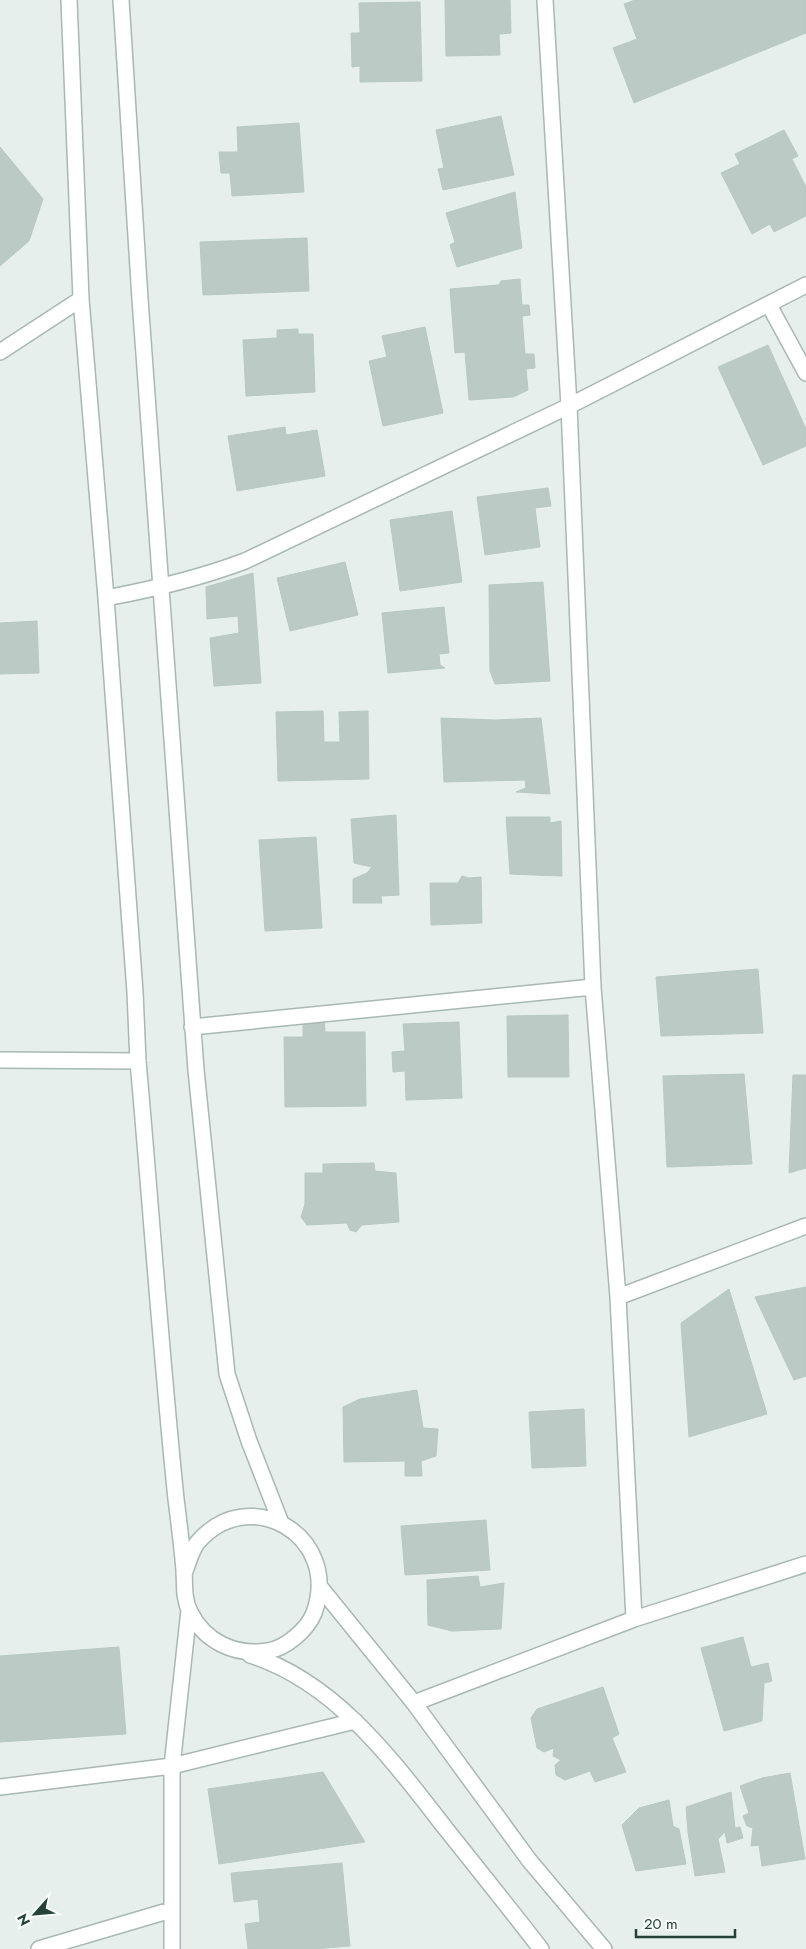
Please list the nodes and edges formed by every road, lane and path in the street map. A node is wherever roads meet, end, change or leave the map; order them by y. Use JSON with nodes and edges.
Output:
{"nodes":[{"id":1,"x":69,"y":0,"type":"edge"},
{"id":2,"x":121,"y":0,"type":"edge"},
{"id":3,"x":545,"y":0,"type":"edge"},
{"id":4,"x":806,"y":285,"type":"edge"},
{"id":5,"x":81,"y":299,"type":"junction"},
{"id":6,"x":769,"y":305,"type":"junction"},
{"id":7,"x":0,"y":352,"type":"edge"},
{"id":8,"x":806,"y":374,"type":"edge"},
{"id":9,"x":569,"y":406,"type":"junction"},
{"id":10,"x":160,"y":588,"type":"junction"},
{"id":11,"x":106,"y":598,"type":"junction"},
{"id":12,"x":593,"y":988,"type":"junction"},
{"id":13,"x":192,"y":1027,"type":"junction"},
{"id":14,"x":0,"y":1060,"type":"edge"},
{"id":15,"x":138,"y":1061,"type":"junction"},
{"id":16,"x":806,"y":1226,"type":"edge"},
{"id":17,"x":618,"y":1297,"type":"junction"},
{"id":18,"x":281,"y":1523,"type":"junction"},
{"id":19,"x":806,"y":1564,"type":"edge"},
{"id":20,"x":184,"y":1574,"type":"junction"},
{"id":21,"x":320,"y":1587,"type":"junction"},
{"id":22,"x":189,"y":1610,"type":"junction"},
{"id":23,"x":634,"y":1619,"type":"junction"},
{"id":24,"x":242,"y":1652,"type":"junction"},
{"id":25,"x":414,"y":1703,"type":"junction"},
{"id":26,"x":355,"y":1721,"type":"junction"},
{"id":27,"x":172,"y":1766,"type":"junction"},
{"id":28,"x":0,"y":1787,"type":"edge"},
{"id":29,"x":171,"y":1910,"type":"junction"},
{"id":30,"x":38,"y":1949,"type":"edge"},
{"id":31,"x":172,"y":1949,"type":"edge"},
{"id":32,"x":541,"y":1949,"type":"edge"},
{"id":33,"x":604,"y":1949,"type":"edge"}],
"edges":[{"from":1,"to":5,"type":"street"},
{"from":2,"to":10,"type":"street"},
{"from":3,"to":9,"type":"street"},
{"from":4,"to":6,"type":"street"},
{"from":5,"to":7,"type":"street"},
{"from":5,"to":11,"type":"street"},
{"from":6,"to":8,"type":"street"},
{"from":6,"to":9,"type":"street"},
{"from":9,"to":10,"type":"street"},
{"from":9,"to":12,"type":"street"},
{"from":10,"to":11,"type":"street"},
{"from":10,"to":13,"type":"street"},
{"from":11,"to":15,"type":"street"},
{"from":12,"to":13,"type":"street"},
{"from":12,"to":17,"type":"street"},
{"from":13,"to":18,"type":"street"},
{"from":14,"to":15,"type":"street"},
{"from":15,"to":20,"type":"street"},
{"from":16,"to":17,"type":"street"},
{"from":17,"to":23,"type":"street"},
{"from":18,"to":20,"type":"street"},
{"from":18,"to":21,"type":"street"},
{"from":19,"to":23,"type":"street"},
{"from":20,"to":22,"type":"street"},
{"from":21,"to":24,"type":"street"},
{"from":21,"to":25,"type":"street"},
{"from":22,"to":24,"type":"street"},
{"from":22,"to":27,"type":"street"},
{"from":23,"to":25,"type":"street"},
{"from":24,"to":26,"type":"street"},
{"from":25,"to":33,"type":"street"},
{"from":26,"to":27,"type":"street"},
{"from":26,"to":32,"type":"street"},
{"from":27,"to":28,"type":"street"},
{"from":27,"to":29,"type":"street"},
{"from":29,"to":30,"type":"street"},
{"from":29,"to":31,"type":"street"}]}
